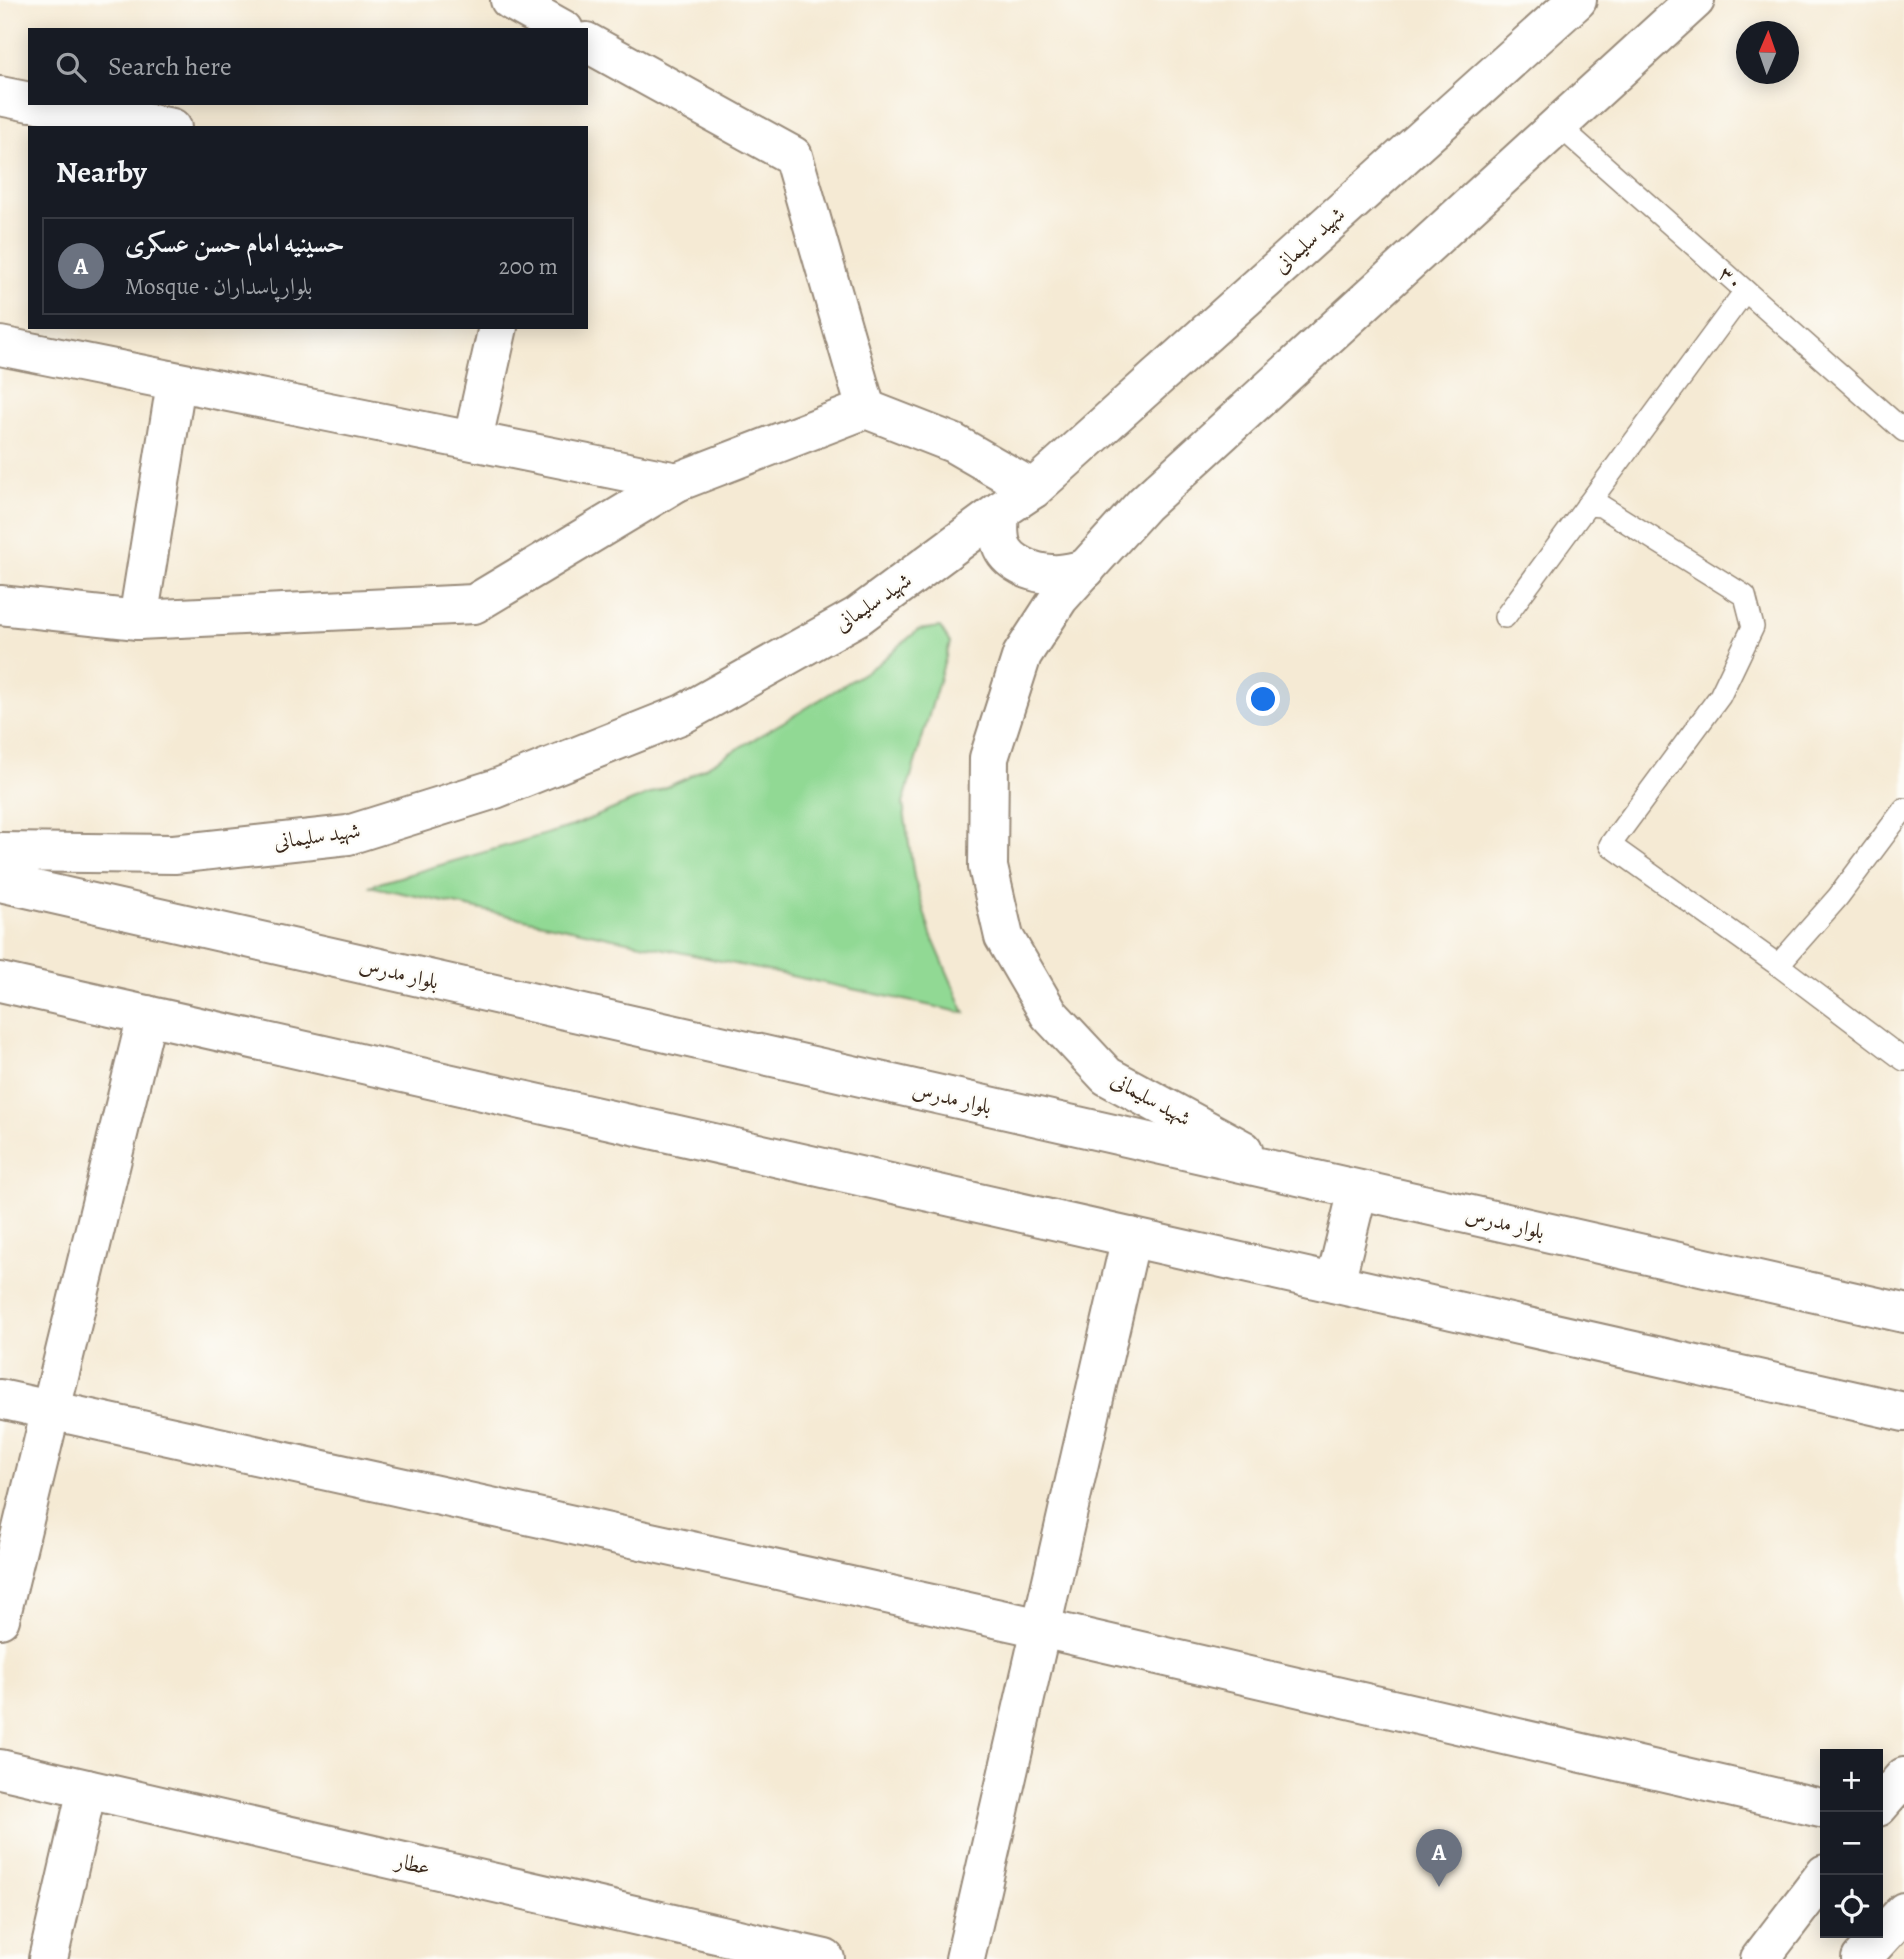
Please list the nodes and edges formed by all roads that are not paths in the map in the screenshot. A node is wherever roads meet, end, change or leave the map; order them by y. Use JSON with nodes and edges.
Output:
{"nodes":[{"id":1,"x":510,"y":0,"type":"edge"},
{"id":2,"x":1577,"y":0,"type":"edge"},
{"id":3,"x":1695,"y":0,"type":"edge"},
{"id":4,"x":560,"y":28,"type":"edge"},
{"id":5,"x":588,"y":43,"type":"edge"},
{"id":6,"x":0,"y":96,"type":"edge"},
{"id":7,"x":28,"y":102,"type":"edge"},
{"id":8,"x":49,"y":105,"type":"edge"},
{"id":9,"x":1558,"y":125,"type":"junction"},
{"id":10,"x":161,"y":126,"type":"edge"},
{"id":11,"x":1745,"y":291,"type":"junction"},
{"id":12,"x":498,"y":329,"type":"edge"},
{"id":13,"x":0,"y":346,"type":"edge"},
{"id":14,"x":176,"y":383,"type":"junction"},
{"id":15,"x":866,"y":409,"type":"junction"},
{"id":16,"x":1904,"y":431,"type":"edge"},
{"id":17,"x":472,"y":439,"type":"junction"},
{"id":18,"x":677,"y":482,"type":"junction"},
{"id":19,"x":1033,"y":489,"type":"junction"},
{"id":20,"x":1587,"y":505,"type":"junction"},
{"id":21,"x":1000,"y":510,"type":"junction"},
{"id":22,"x":1086,"y":569,"type":"junction"},
{"id":23,"x":0,"y":605,"type":"edge"},
{"id":24,"x":1505,"y":617,"type":"dead end"},
{"id":25,"x":138,"y":620,"type":"junction"},
{"id":26,"x":1904,"y":809,"type":"edge"},
{"id":27,"x":0,"y":852,"type":"edge"},
{"id":28,"x":0,"y":882,"type":"edge"},
{"id":29,"x":1778,"y":965,"type":"junction"},
{"id":30,"x":0,"y":982,"type":"edge"},
{"id":31,"x":147,"y":1015,"type":"junction"},
{"id":32,"x":1904,"y":1060,"type":"edge"},
{"id":33,"x":1284,"y":1173,"type":"junction"},
{"id":34,"x":1358,"y":1189,"type":"junction"},
{"id":35,"x":1131,"y":1237,"type":"junction"},
{"id":36,"x":1335,"y":1283,"type":"junction"},
{"id":37,"x":1904,"y":1313,"type":"edge"},
{"id":38,"x":0,"y":1399,"type":"edge"},
{"id":39,"x":51,"y":1411,"type":"junction"},
{"id":40,"x":1904,"y":1412,"type":"edge"},
{"id":41,"x":0,"y":1619,"type":"edge"},
{"id":42,"x":1041,"y":1628,"type":"junction"},
{"id":43,"x":0,"y":1769,"type":"edge"},
{"id":44,"x":1904,"y":1777,"type":"edge"},
{"id":45,"x":87,"y":1789,"type":"junction"},
{"id":46,"x":1883,"y":1801,"type":"edge"},
{"id":47,"x":1820,"y":1808,"type":"edge"},
{"id":48,"x":1824,"y":1875,"type":"edge"},
{"id":49,"x":1904,"y":1912,"type":"edge"},
{"id":50,"x":48,"y":1959,"type":"edge"},
{"id":51,"x":825,"y":1959,"type":"edge"},
{"id":52,"x":965,"y":1959,"type":"edge"},
{"id":53,"x":1759,"y":1959,"type":"edge"},
{"id":54,"x":1861,"y":1959,"type":"edge"}],
"edges":[{"from":1,"to":4,"type":"main road"},
{"from":2,"to":19,"type":"main road","name":"شهید سلیمانی"},
{"from":3,"to":9,"type":"main road","name":"شهید سلیمانی"},
{"from":5,"to":15,"type":"main road"},
{"from":6,"to":7,"type":"main road"},
{"from":8,"to":10,"type":"main road"},
{"from":9,"to":11,"type":"lane","name":"۳۰"},
{"from":9,"to":22,"type":"main road","name":"شهید سلیمانی"},
{"from":11,"to":16,"type":"lane","name":"۳۰"},
{"from":11,"to":20,"type":"lane"},
{"from":12,"to":17,"type":"main road"},
{"from":13,"to":14,"type":"main road"},
{"from":14,"to":17,"type":"main road"},
{"from":14,"to":25,"type":"main road"},
{"from":15,"to":18,"type":"main road"},
{"from":15,"to":19,"type":"main road"},
{"from":17,"to":18,"type":"main road"},
{"from":18,"to":25,"type":"main road"},
{"from":19,"to":21,"type":"main road","name":"شهید سلیمانی"},
{"from":20,"to":24,"type":"lane"},
{"from":20,"to":29,"type":"lane"},
{"from":21,"to":22,"type":"main road"},
{"from":21,"to":27,"type":"main road","name":"شهید سلیمانی"},
{"from":22,"to":33,"type":"main road","name":"شهید سلیمانی"},
{"from":23,"to":25,"type":"main road"},
{"from":26,"to":29,"type":"lane"},
{"from":28,"to":33,"type":"main road","name":"بلوار مدرس"},
{"from":29,"to":32,"type":"lane"},
{"from":30,"to":31,"type":"main road"},
{"from":31,"to":35,"type":"main road"},
{"from":31,"to":39,"type":"main road"},
{"from":33,"to":34,"type":"main road","name":"بلوار مدرس"},
{"from":34,"to":36,"type":"main road"},
{"from":34,"to":37,"type":"main road","name":"بلوار مدرس"},
{"from":35,"to":36,"type":"main road"},
{"from":35,"to":42,"type":"main road"},
{"from":36,"to":40,"type":"main road"},
{"from":38,"to":39,"type":"main road"},
{"from":39,"to":41,"type":"main road"},
{"from":39,"to":42,"type":"main road"},
{"from":42,"to":47,"type":"main road"},
{"from":42,"to":52,"type":"main road"},
{"from":43,"to":45,"type":"main road","name":"عطار"},
{"from":44,"to":46,"type":"main road"},
{"from":45,"to":50,"type":"main road"},
{"from":45,"to":51,"type":"main road","name":"عطار"},
{"from":48,"to":53,"type":"main road"},
{"from":49,"to":54,"type":"main road"}]}
